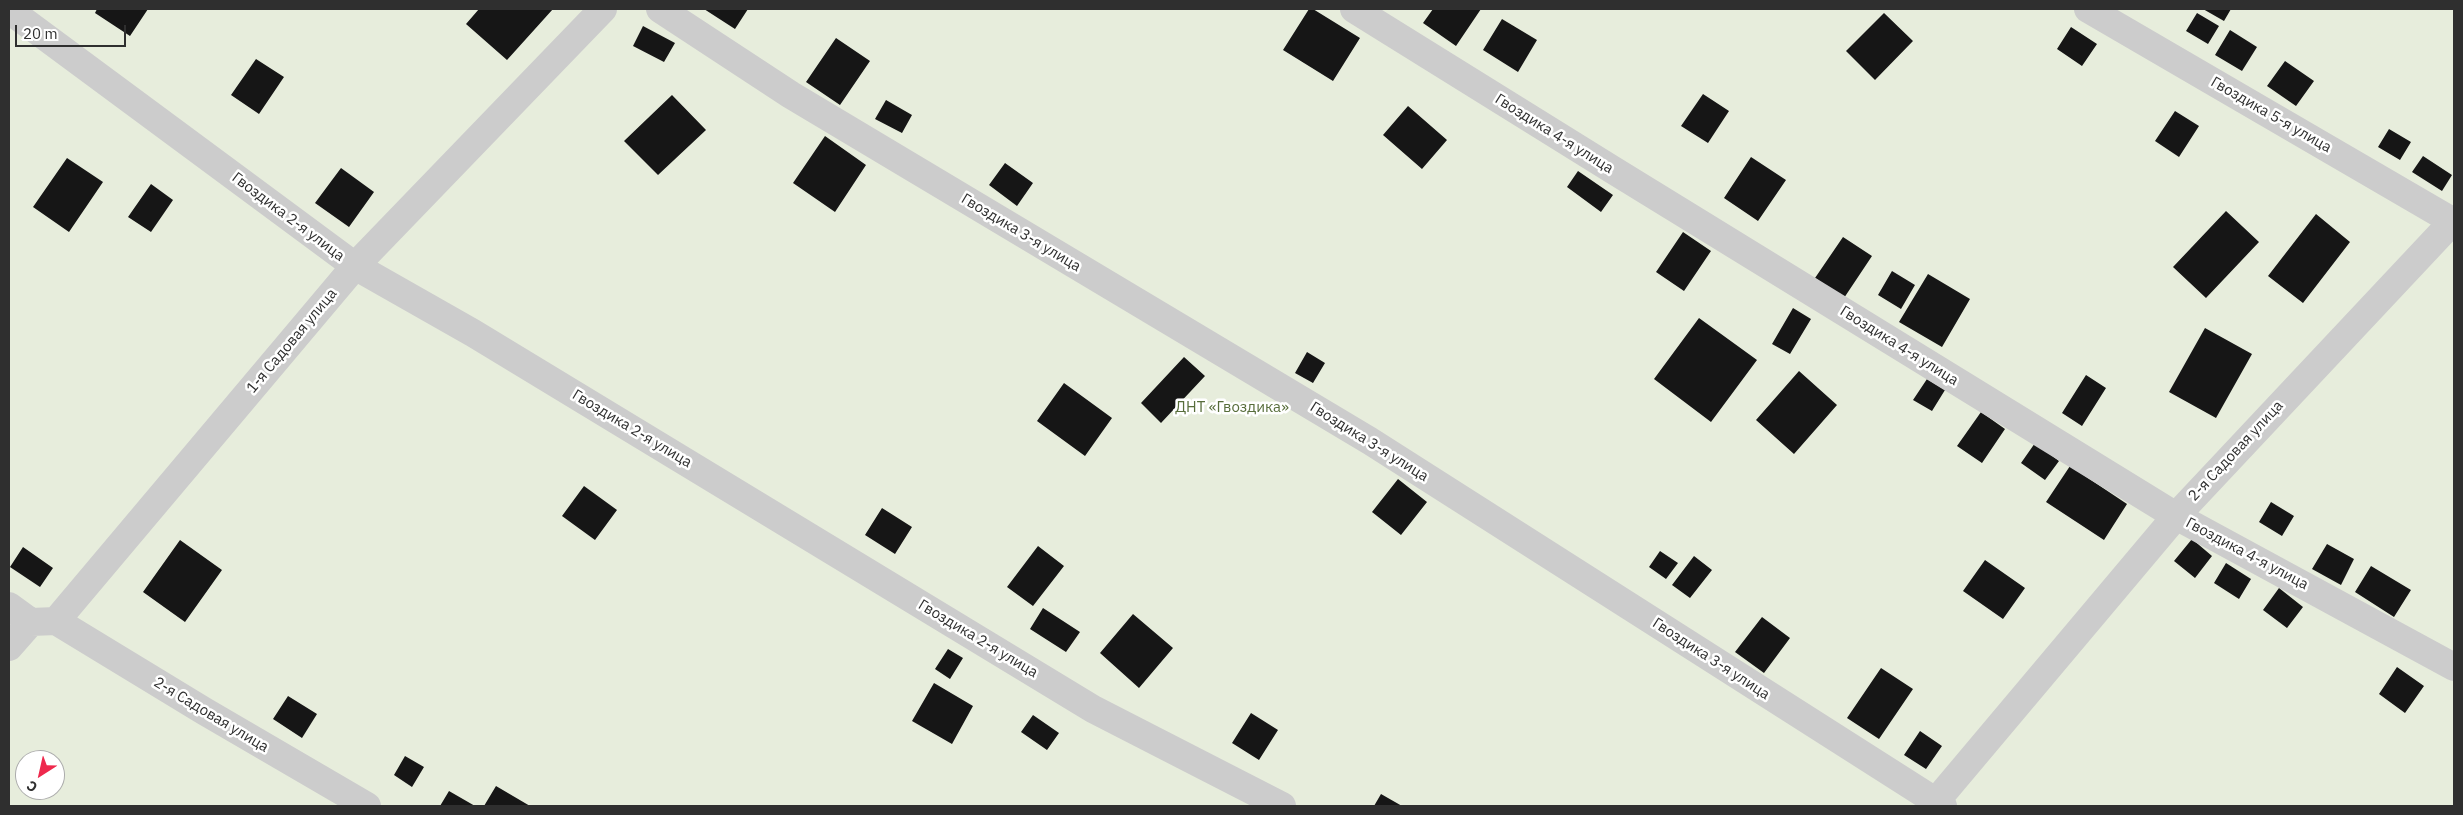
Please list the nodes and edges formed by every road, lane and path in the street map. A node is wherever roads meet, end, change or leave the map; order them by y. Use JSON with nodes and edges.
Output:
{"nodes":[{"id":1,"x":604,"y":9,"type":"edge"},
{"id":2,"x":660,"y":9,"type":"edge"},
{"id":3,"x":1354,"y":9,"type":"edge"},
{"id":4,"x":2088,"y":9,"type":"edge"},
{"id":5,"x":9,"y":10,"type":"edge"},
{"id":6,"x":2454,"y":221,"type":"edge"},
{"id":7,"x":355,"y":266,"type":"junction"},
{"id":8,"x":2176,"y":516,"type":"junction"},
{"id":9,"x":9,"y":606,"type":"edge"},
{"id":10,"x":43,"y":622,"type":"junction"},
{"id":11,"x":9,"y":647,"type":"edge"},
{"id":12,"x":2454,"y":667,"type":"edge"},
{"id":13,"x":1937,"y":805,"type":"edge"},
{"id":14,"x":367,"y":806,"type":"edge"},
{"id":15,"x":1282,"y":806,"type":"edge"}],
"edges":[{"from":1,"to":7,"type":"street","name":"1-я Садовая улица"},
{"from":2,"to":13,"type":"street","name":"Гвоздика 3-я улица"},
{"from":3,"to":8,"type":"street","name":"Гвоздика 4-я улица"},
{"from":4,"to":6,"type":"street","name":"Гвоздика 5-я улица"},
{"from":5,"to":7,"type":"street","name":"Гвоздика 2-я улица"},
{"from":6,"to":8,"type":"street","name":"2-я Садовая улица"},
{"from":7,"to":10,"type":"street","name":"1-я Садовая улица"},
{"from":7,"to":15,"type":"street","name":"Гвоздика 2-я улица"},
{"from":8,"to":12,"type":"street","name":"Гвоздика 4-я улица"},
{"from":8,"to":13,"type":"street","name":"2-я Садовая улица"},
{"from":9,"to":10,"type":"street","name":"2-я Садовая улица"},
{"from":10,"to":11,"type":"street","name":"1-я Садовая улица"},
{"from":10,"to":14,"type":"street","name":"2-я Садовая улица"}]}
